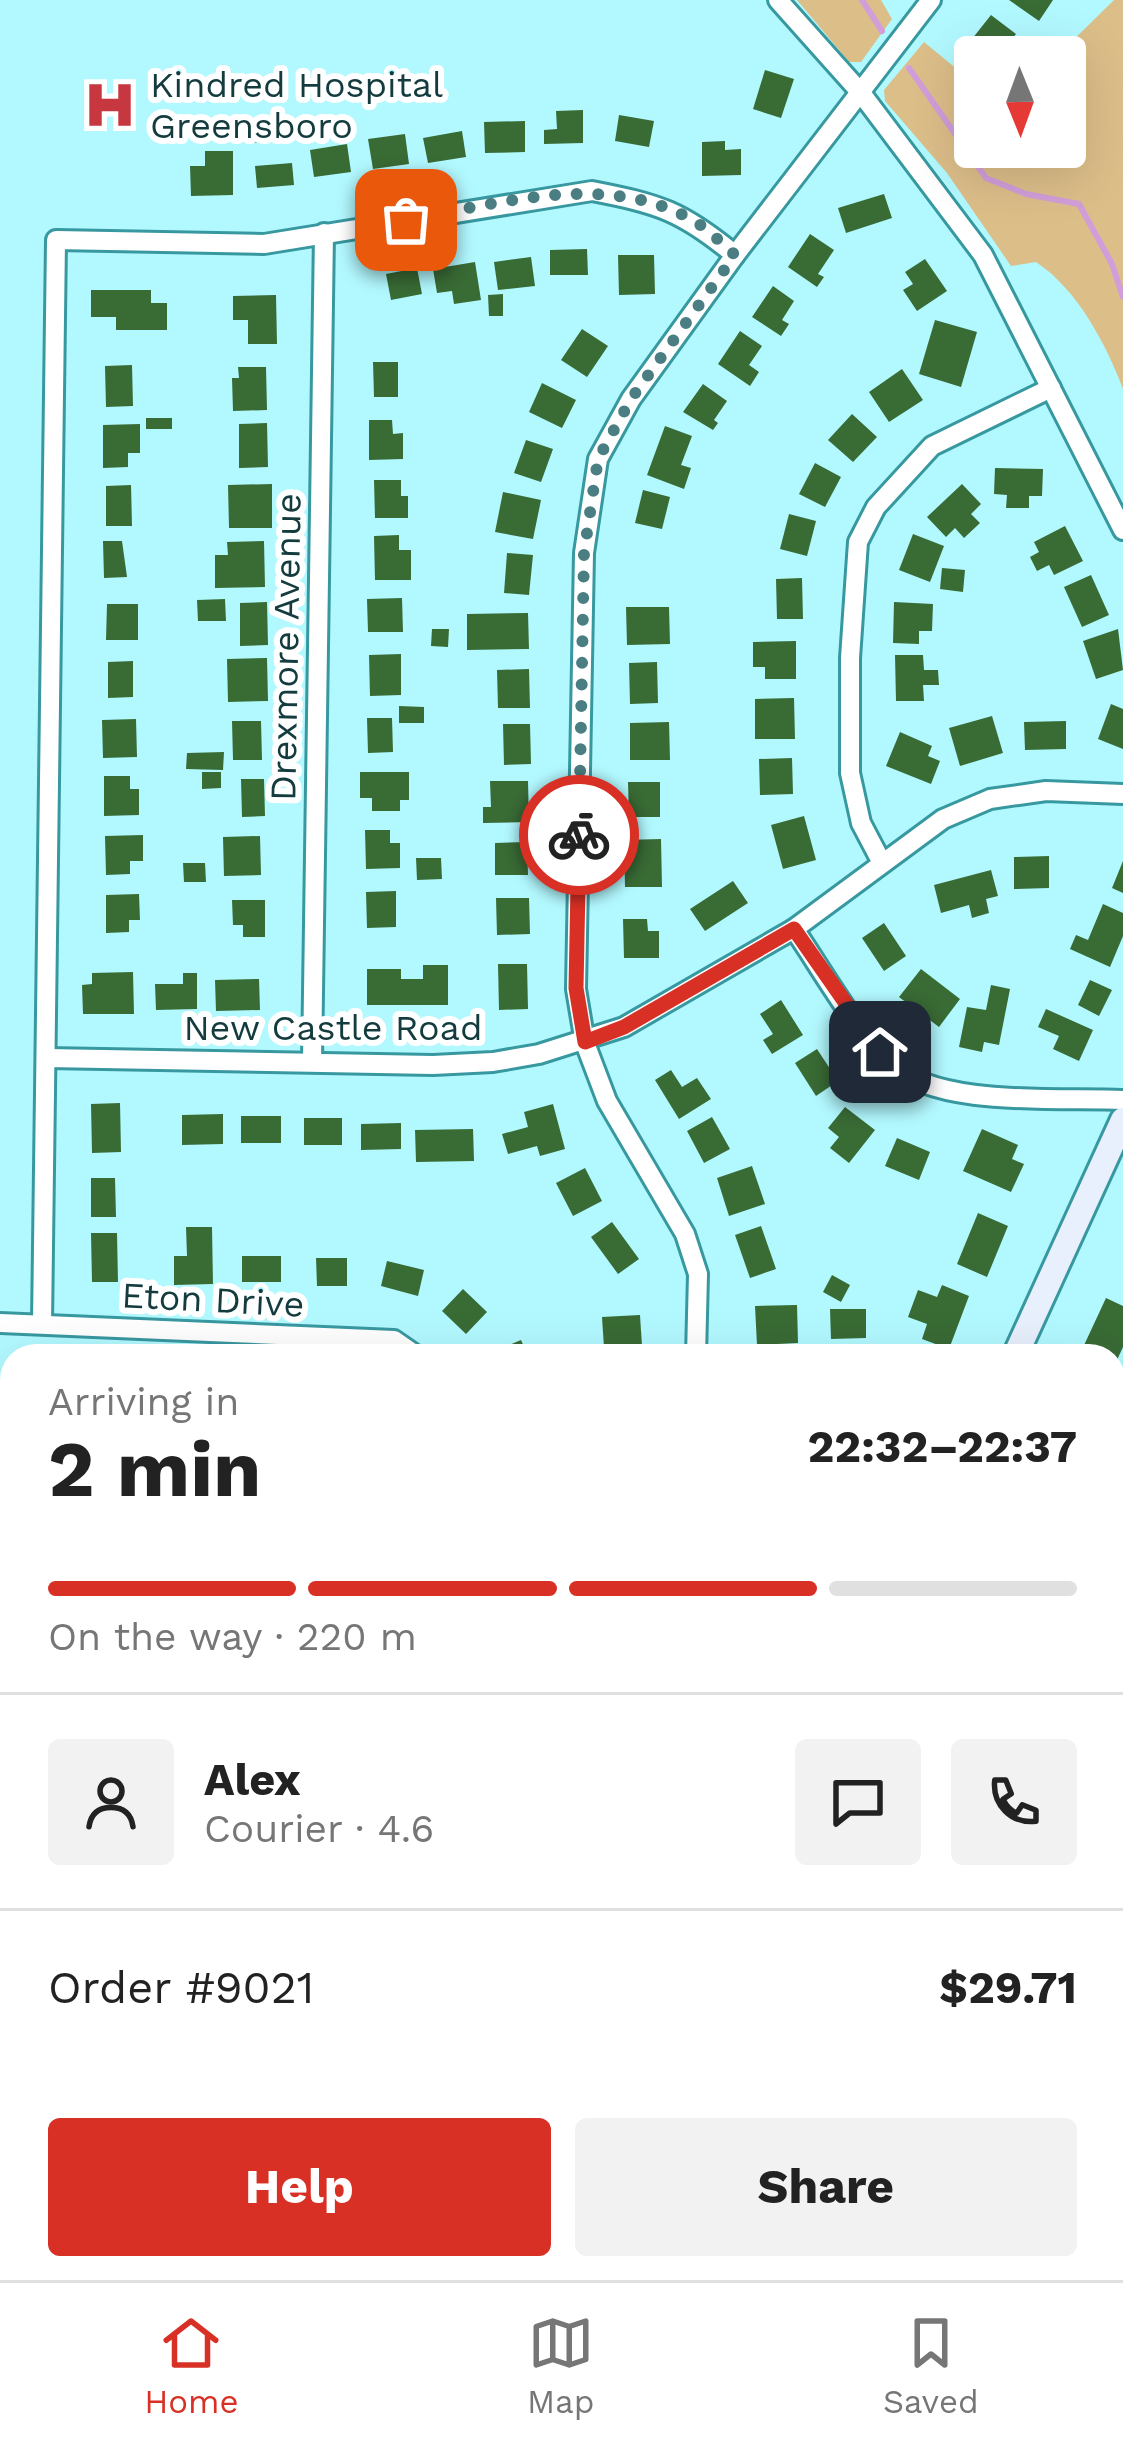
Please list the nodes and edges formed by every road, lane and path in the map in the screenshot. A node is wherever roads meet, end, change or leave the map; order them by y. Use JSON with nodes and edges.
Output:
{"nodes":[{"id":1,"x":778,"y":0,"type":"edge"},
{"id":2,"x":931,"y":0,"type":"edge"},
{"id":3,"x":862,"y":93,"type":"junction"},
{"id":4,"x":324,"y":233,"type":"junction"},
{"id":5,"x":735,"y":255,"type":"junction"},
{"id":6,"x":1051,"y":388,"type":"junction"},
{"id":7,"x":1123,"y":530,"type":"edge"},
{"id":8,"x":1123,"y":794,"type":"edge"},
{"id":9,"x":882,"y":863,"type":"junction"},
{"id":10,"x":794,"y":929,"type":"junction"},
{"id":11,"x":585,"y":1042,"type":"junction"},
{"id":12,"x":47,"y":1058,"type":"junction"},
{"id":13,"x":312,"y":1062,"type":"junction"},
{"id":14,"x":1123,"y":1100,"type":"edge"},
{"id":15,"x":1123,"y":1120,"type":"edge"},
{"id":16,"x":0,"y":1323,"type":"edge"},
{"id":17,"x":42,"y":1324,"type":"junction"},
{"id":18,"x":400,"y":1344,"type":"edge"},
{"id":19,"x":696,"y":1344,"type":"edge"},
{"id":20,"x":1020,"y":1344,"type":"edge"}],
"edges":[{"from":1,"to":3,"type":"street"},
{"from":2,"to":3,"type":"street"},
{"from":3,"to":5,"type":"street"},
{"from":3,"to":6,"type":"street"},
{"from":4,"to":5,"type":"street"},
{"from":4,"to":12,"type":"street"},
{"from":4,"to":13,"type":"street","name":"Drexmore Avenue"},
{"from":5,"to":11,"type":"street"},
{"from":6,"to":7,"type":"street"},
{"from":6,"to":9,"type":"street"},
{"from":8,"to":9,"type":"street","name":"New Castle Road"},
{"from":9,"to":10,"type":"street","name":"New Castle Road"},
{"from":10,"to":11,"type":"street","name":"New Castle Road"},
{"from":10,"to":14,"type":"street"},
{"from":11,"to":13,"type":"street","name":"New Castle Road"},
{"from":11,"to":19,"type":"street"},
{"from":12,"to":13,"type":"street","name":"New Castle Road"},
{"from":12,"to":17,"type":"street"},
{"from":15,"to":20,"type":"main road"},
{"from":16,"to":17,"type":"street","name":"Eton Drive"},
{"from":17,"to":18,"type":"street","name":"Eton Drive"}]}
